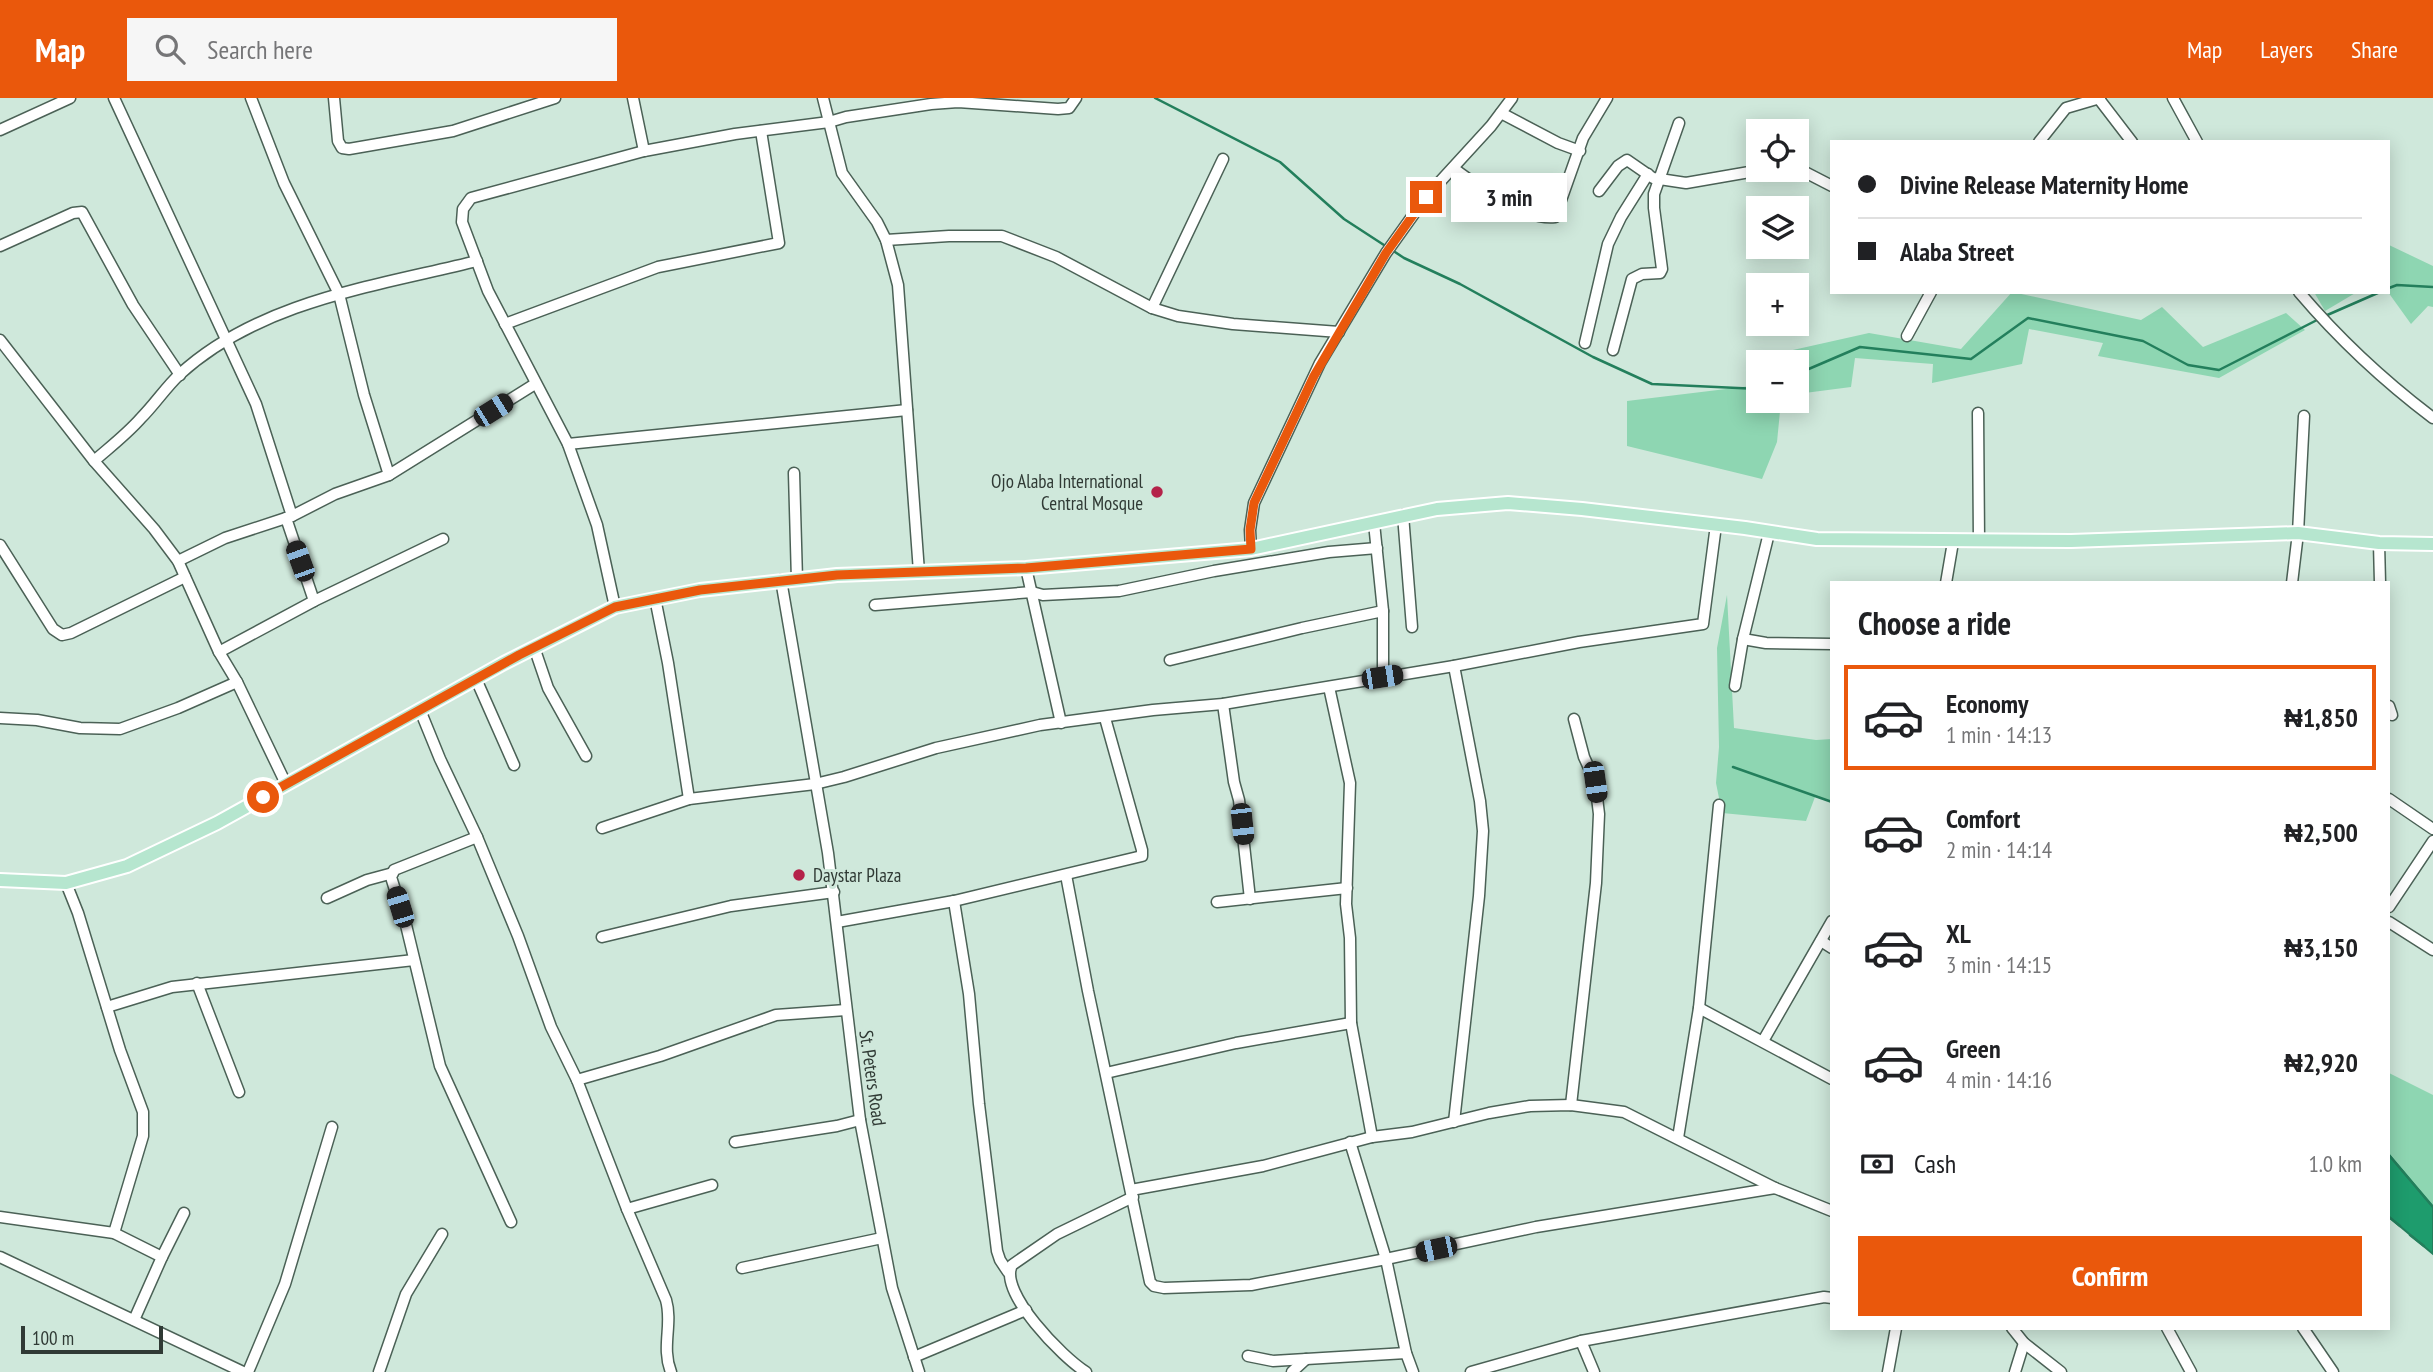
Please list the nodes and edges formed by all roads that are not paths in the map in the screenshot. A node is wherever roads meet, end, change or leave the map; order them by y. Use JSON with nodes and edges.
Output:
{"nodes":[{"id":1,"x":71,"y":98,"type":"edge"},
{"id":2,"x":114,"y":98,"type":"edge"},
{"id":3,"x":251,"y":98,"type":"edge"},
{"id":4,"x":334,"y":98,"type":"edge"},
{"id":5,"x":555,"y":98,"type":"edge"},
{"id":6,"x":633,"y":98,"type":"edge"},
{"id":7,"x":824,"y":98,"type":"edge"},
{"id":8,"x":1076,"y":98,"type":"edge"},
{"id":9,"x":1512,"y":98,"type":"edge"},
{"id":10,"x":1606,"y":98,"type":"edge"},
{"id":11,"x":2100,"y":98,"type":"edge"},
{"id":12,"x":2173,"y":98,"type":"edge"},
{"id":13,"x":1501,"y":113,"type":"junction"},
{"id":14,"x":829,"y":122,"type":"junction"},
{"id":15,"x":1679,"y":123,"type":"dead end"},
{"id":16,"x":0,"y":130,"type":"edge"},
{"id":17,"x":761,"y":131,"type":"junction"},
{"id":18,"x":2041,"y":140,"type":"edge"},
{"id":19,"x":2131,"y":140,"type":"edge"},
{"id":20,"x":2196,"y":140,"type":"edge"},
{"id":21,"x":644,"y":151,"type":"junction"},
{"id":22,"x":1580,"y":151,"type":"junction"},
{"id":23,"x":1223,"y":159,"type":"dead end"},
{"id":24,"x":1453,"y":168,"type":"junction"},
{"id":25,"x":1746,"y":173,"type":"edge"},
{"id":26,"x":1809,"y":174,"type":"edge"},
{"id":27,"x":1653,"y":176,"type":"junction"},
{"id":28,"x":1830,"y":185,"type":"edge"},
{"id":29,"x":1599,"y":191,"type":"dead end"},
{"id":30,"x":886,"y":240,"type":"junction"},
{"id":31,"x":0,"y":246,"type":"edge"},
{"id":32,"x":477,"y":261,"type":"junction"},
{"id":33,"x":339,"y":294,"type":"junction"},
{"id":34,"x":1930,"y":294,"type":"edge"},
{"id":35,"x":2301,"y":294,"type":"edge"},
{"id":36,"x":1152,"y":308,"type":"junction"},
{"id":37,"x":505,"y":324,"type":"junction"},
{"id":38,"x":1339,"y":332,"type":"junction"},
{"id":39,"x":1907,"y":336,"type":"dead end"},
{"id":40,"x":0,"y":340,"type":"edge"},
{"id":41,"x":227,"y":340,"type":"junction"},
{"id":42,"x":1586,"y":343,"type":"dead end"},
{"id":43,"x":1613,"y":350,"type":"dead end"},
{"id":44,"x":180,"y":375,"type":"junction"},
{"id":45,"x":534,"y":384,"type":"junction"},
{"id":46,"x":907,"y":410,"type":"junction"},
{"id":47,"x":1978,"y":413,"type":"dead end"},
{"id":48,"x":2304,"y":416,"type":"dead end"},
{"id":49,"x":2433,"y":418,"type":"edge"},
{"id":50,"x":568,"y":444,"type":"junction"},
{"id":51,"x":94,"y":461,"type":"junction"},
{"id":52,"x":794,"y":473,"type":"dead end"},
{"id":53,"x":389,"y":475,"type":"junction"},
{"id":54,"x":1403,"y":515,"type":"junction"},
{"id":55,"x":289,"y":517,"type":"junction"},
{"id":56,"x":1374,"y":523,"type":"junction"},
{"id":57,"x":1716,"y":524,"type":"junction"},
{"id":58,"x":1766,"y":532,"type":"junction"},
{"id":59,"x":2298,"y":533,"type":"junction"},
{"id":60,"x":443,"y":539,"type":"dead end"},
{"id":61,"x":1979,"y":541,"type":"junction"},
{"id":62,"x":1954,"y":542,"type":"junction"},
{"id":63,"x":2379,"y":543,"type":"junction"},
{"id":64,"x":2433,"y":544,"type":"edge"},
{"id":65,"x":0,"y":545,"type":"edge"},
{"id":66,"x":1377,"y":548,"type":"junction"},
{"id":67,"x":1251,"y":549,"type":"junction"},
{"id":68,"x":178,"y":561,"type":"junction"},
{"id":69,"x":1026,"y":568,"type":"junction"},
{"id":70,"x":919,"y":572,"type":"junction"},
{"id":71,"x":185,"y":577,"type":"junction"},
{"id":72,"x":781,"y":580,"type":"junction"},
{"id":73,"x":797,"y":580,"type":"junction"},
{"id":74,"x":1946,"y":581,"type":"edge"},
{"id":75,"x":2292,"y":581,"type":"edge"},
{"id":76,"x":2380,"y":581,"type":"edge"},
{"id":77,"x":1032,"y":592,"type":"junction"},
{"id":78,"x":655,"y":598,"type":"junction"},
{"id":79,"x":314,"y":601,"type":"junction"},
{"id":80,"x":875,"y":605,"type":"dead end"},
{"id":81,"x":615,"y":607,"type":"junction"},
{"id":82,"x":1382,"y":611,"type":"junction"},
{"id":83,"x":1412,"y":626,"type":"dead end"},
{"id":84,"x":1743,"y":639,"type":"junction"},
{"id":85,"x":1830,"y":645,"type":"edge"},
{"id":86,"x":534,"y":647,"type":"junction"},
{"id":87,"x":219,"y":652,"type":"junction"},
{"id":88,"x":1170,"y":660,"type":"dead end"},
{"id":89,"x":1454,"y":666,"type":"junction"},
{"id":90,"x":1382,"y":677,"type":"junction"},
{"id":91,"x":476,"y":679,"type":"junction"},
{"id":92,"x":237,"y":682,"type":"junction"},
{"id":93,"x":1735,"y":686,"type":"dead end"},
{"id":94,"x":1329,"y":687,"type":"junction"},
{"id":95,"x":1223,"y":704,"type":"junction"},
{"id":96,"x":420,"y":710,"type":"junction"},
{"id":97,"x":0,"y":718,"type":"edge"},
{"id":98,"x":1105,"y":718,"type":"junction"},
{"id":99,"x":1574,"y":719,"type":"dead end"},
{"id":100,"x":1061,"y":723,"type":"junction"},
{"id":101,"x":586,"y":756,"type":"dead end"},
{"id":102,"x":514,"y":765,"type":"dead end"},
{"id":103,"x":815,"y":783,"type":"junction"},
{"id":104,"x":286,"y":785,"type":"junction"},
{"id":105,"x":689,"y":799,"type":"junction"},
{"id":106,"x":2390,"y":800,"type":"edge"},
{"id":107,"x":1720,"y":805,"type":"dead end"},
{"id":108,"x":602,"y":828,"type":"dead end"},
{"id":109,"x":2433,"y":829,"type":"edge"},
{"id":110,"x":477,"y":837,"type":"junction"},
{"id":111,"x":2433,"y":841,"type":"edge"},
{"id":112,"x":393,"y":873,"type":"junction"},
{"id":113,"x":1066,"y":876,"type":"junction"},
{"id":114,"x":0,"y":880,"type":"edge"},
{"id":115,"x":66,"y":883,"type":"junction"},
{"id":116,"x":1347,"y":888,"type":"junction"},
{"id":117,"x":834,"y":892,"type":"junction"},
{"id":118,"x":327,"y":898,"type":"dead end"},
{"id":119,"x":1250,"y":898,"type":"junction"},
{"id":120,"x":954,"y":901,"type":"junction"},
{"id":121,"x":1217,"y":902,"type":"dead end"},
{"id":122,"x":2390,"y":906,"type":"edge"},
{"id":123,"x":837,"y":922,"type":"junction"},
{"id":124,"x":2390,"y":923,"type":"edge"},
{"id":125,"x":1830,"y":925,"type":"edge"},
{"id":126,"x":602,"y":937,"type":"dead end"},
{"id":127,"x":1821,"y":941,"type":"junction"},
{"id":128,"x":1830,"y":947,"type":"edge"},
{"id":129,"x":2433,"y":950,"type":"edge"},
{"id":130,"x":414,"y":960,"type":"junction"},
{"id":131,"x":197,"y":983,"type":"junction"},
{"id":132,"x":107,"y":1007,"type":"junction"},
{"id":133,"x":1699,"y":1008,"type":"junction"},
{"id":134,"x":846,"y":1010,"type":"junction"},
{"id":135,"x":1351,"y":1023,"type":"junction"},
{"id":136,"x":1763,"y":1041,"type":"junction"},
{"id":137,"x":1106,"y":1073,"type":"junction"},
{"id":138,"x":1830,"y":1078,"type":"edge"},
{"id":139,"x":577,"y":1080,"type":"junction"},
{"id":140,"x":239,"y":1092,"type":"dead end"},
{"id":141,"x":1571,"y":1105,"type":"junction"},
{"id":142,"x":860,"y":1120,"type":"junction"},
{"id":143,"x":1454,"y":1122,"type":"junction"},
{"id":144,"x":332,"y":1127,"type":"dead end"},
{"id":145,"x":1372,"y":1137,"type":"junction"},
{"id":146,"x":1678,"y":1138,"type":"junction"},
{"id":147,"x":736,"y":1142,"type":"dead end"},
{"id":148,"x":1350,"y":1142,"type":"junction"},
{"id":149,"x":712,"y":1185,"type":"dead end"},
{"id":150,"x":1775,"y":1188,"type":"junction"},
{"id":151,"x":1132,"y":1194,"type":"junction"},
{"id":152,"x":627,"y":1209,"type":"junction"},
{"id":153,"x":1830,"y":1209,"type":"edge"},
{"id":154,"x":184,"y":1213,"type":"dead end"},
{"id":155,"x":0,"y":1217,"type":"edge"},
{"id":156,"x":510,"y":1222,"type":"dead end"},
{"id":157,"x":114,"y":1233,"type":"junction"},
{"id":158,"x":442,"y":1234,"type":"dead end"},
{"id":159,"x":882,"y":1238,"type":"junction"},
{"id":160,"x":0,"y":1257,"type":"edge"},
{"id":161,"x":162,"y":1257,"type":"junction"},
{"id":162,"x":1386,"y":1259,"type":"junction"},
{"id":163,"x":742,"y":1268,"type":"dead end"},
{"id":164,"x":1008,"y":1272,"type":"junction"},
{"id":165,"x":1830,"y":1298,"type":"edge"},
{"id":166,"x":1026,"y":1310,"type":"junction"},
{"id":167,"x":134,"y":1320,"type":"junction"},
{"id":168,"x":2014,"y":1330,"type":"edge"},
{"id":169,"x":2168,"y":1330,"type":"edge"},
{"id":170,"x":2304,"y":1330,"type":"edge"},
{"id":171,"x":1895,"y":1332,"type":"edge"},
{"id":172,"x":1581,"y":1341,"type":"junction"},
{"id":173,"x":2024,"y":1343,"type":"junction"},
{"id":174,"x":1406,"y":1353,"type":"junction"},
{"id":175,"x":914,"y":1356,"type":"junction"},
{"id":176,"x":1248,"y":1356,"type":"dead end"},
{"id":177,"x":1306,"y":1359,"type":"junction"},
{"id":178,"x":245,"y":1372,"type":"edge"},
{"id":179,"x":379,"y":1372,"type":"edge"},
{"id":180,"x":671,"y":1372,"type":"edge"},
{"id":181,"x":919,"y":1372,"type":"edge"},
{"id":182,"x":1086,"y":1372,"type":"edge"},
{"id":183,"x":1292,"y":1372,"type":"edge"},
{"id":184,"x":1413,"y":1372,"type":"edge"},
{"id":185,"x":1471,"y":1372,"type":"edge"},
{"id":186,"x":1594,"y":1372,"type":"edge"},
{"id":187,"x":1888,"y":1372,"type":"edge"},
{"id":188,"x":2015,"y":1372,"type":"edge"},
{"id":189,"x":2061,"y":1372,"type":"edge"},
{"id":190,"x":2191,"y":1372,"type":"edge"},
{"id":191,"x":2333,"y":1372,"type":"edge"}],
"edges":[{"from":1,"to":16,"type":"street"},
{"from":2,"to":41,"type":"street"},
{"from":3,"to":33,"type":"street"},
{"from":4,"to":5,"type":"street"},
{"from":6,"to":21,"type":"street"},
{"from":7,"to":14,"type":"street"},
{"from":8,"to":14,"type":"street"},
{"from":9,"to":13,"type":"street"},
{"from":10,"to":22,"type":"street"},
{"from":11,"to":18,"type":"street"},
{"from":11,"to":19,"type":"street"},
{"from":12,"to":20,"type":"street"},
{"from":13,"to":22,"type":"street"},
{"from":13,"to":24,"type":"street"},
{"from":14,"to":17,"type":"street"},
{"from":14,"to":30,"type":"street"},
{"from":15,"to":27,"type":"street"},
{"from":17,"to":21,"type":"street"},
{"from":17,"to":37,"type":"street"},
{"from":21,"to":32,"type":"street"},
{"from":22,"to":24,"type":"street"},
{"from":23,"to":36,"type":"street"},
{"from":24,"to":38,"type":"street"},
{"from":25,"to":27,"type":"street"},
{"from":26,"to":28,"type":"street"},
{"from":27,"to":29,"type":"street"},
{"from":27,"to":42,"type":"street"},
{"from":27,"to":43,"type":"street"},
{"from":30,"to":36,"type":"street"},
{"from":30,"to":46,"type":"street"},
{"from":31,"to":44,"type":"street"},
{"from":32,"to":33,"type":"street"},
{"from":32,"to":37,"type":"street"},
{"from":33,"to":41,"type":"street"},
{"from":33,"to":53,"type":"street"},
{"from":34,"to":39,"type":"street"},
{"from":35,"to":49,"type":"street"},
{"from":36,"to":38,"type":"street"},
{"from":37,"to":45,"type":"street"},
{"from":38,"to":67,"type":"street"},
{"from":40,"to":51,"type":"street"},
{"from":41,"to":44,"type":"street"},
{"from":41,"to":55,"type":"street"},
{"from":44,"to":51,"type":"street"},
{"from":45,"to":50,"type":"street"},
{"from":45,"to":53,"type":"street"},
{"from":46,"to":50,"type":"street"},
{"from":46,"to":70,"type":"street"},
{"from":47,"to":61,"type":"street"},
{"from":48,"to":59,"type":"street"},
{"from":50,"to":81,"type":"street"},
{"from":51,"to":68,"type":"street"},
{"from":52,"to":73,"type":"street"},
{"from":53,"to":55,"type":"street"},
{"from":54,"to":56,"type":"main road"},
{"from":54,"to":57,"type":"main road"},
{"from":54,"to":83,"type":"street"},
{"from":55,"to":68,"type":"street"},
{"from":55,"to":79,"type":"street"},
{"from":56,"to":66,"type":"street"},
{"from":56,"to":67,"type":"main road"},
{"from":57,"to":58,"type":"main road"},
{"from":57,"to":89,"type":"street"},
{"from":58,"to":62,"type":"main road"},
{"from":58,"to":84,"type":"street"},
{"from":59,"to":61,"type":"main road"},
{"from":59,"to":63,"type":"main road"},
{"from":59,"to":75,"type":"street"},
{"from":60,"to":79,"type":"street"},
{"from":61,"to":62,"type":"main road"},
{"from":62,"to":74,"type":"street"},
{"from":63,"to":64,"type":"main road"},
{"from":63,"to":76,"type":"street"},
{"from":65,"to":71,"type":"street"},
{"from":66,"to":77,"type":"street"},
{"from":66,"to":82,"type":"street"},
{"from":67,"to":69,"type":"main road"},
{"from":68,"to":71,"type":"street"},
{"from":69,"to":70,"type":"main road"},
{"from":69,"to":77,"type":"street"},
{"from":70,"to":73,"type":"main road"},
{"from":71,"to":87,"type":"street"},
{"from":72,"to":73,"type":"main road"},
{"from":72,"to":78,"type":"main road"},
{"from":72,"to":103,"type":"street","name":"St. Peters Road"},
{"from":77,"to":80,"type":"street"},
{"from":77,"to":100,"type":"street"},
{"from":78,"to":81,"type":"main road"},
{"from":78,"to":105,"type":"street"},
{"from":79,"to":87,"type":"street"},
{"from":81,"to":86,"type":"main road"},
{"from":82,"to":88,"type":"street"},
{"from":82,"to":90,"type":"street"},
{"from":84,"to":85,"type":"street"},
{"from":84,"to":93,"type":"street"},
{"from":86,"to":91,"type":"main road"},
{"from":86,"to":101,"type":"street"},
{"from":87,"to":92,"type":"street"},
{"from":89,"to":90,"type":"street"},
{"from":89,"to":143,"type":"street"},
{"from":90,"to":94,"type":"street"},
{"from":91,"to":96,"type":"main road"},
{"from":91,"to":102,"type":"street"},
{"from":92,"to":97,"type":"street"},
{"from":92,"to":104,"type":"street"},
{"from":94,"to":95,"type":"street"},
{"from":94,"to":116,"type":"street"},
{"from":95,"to":98,"type":"street"},
{"from":95,"to":119,"type":"street"},
{"from":96,"to":104,"type":"main road"},
{"from":96,"to":110,"type":"street"},
{"from":98,"to":100,"type":"street"},
{"from":98,"to":113,"type":"street"},
{"from":99,"to":141,"type":"street"},
{"from":100,"to":103,"type":"street"},
{"from":103,"to":105,"type":"street"},
{"from":103,"to":117,"type":"street","name":"St. Peters Road"},
{"from":104,"to":115,"type":"main road"},
{"from":105,"to":108,"type":"street"},
{"from":106,"to":109,"type":"street"},
{"from":107,"to":133,"type":"street"},
{"from":110,"to":112,"type":"street"},
{"from":110,"to":139,"type":"street"},
{"from":111,"to":122,"type":"street"},
{"from":112,"to":118,"type":"street"},
{"from":112,"to":130,"type":"street"},
{"from":113,"to":120,"type":"street"},
{"from":113,"to":137,"type":"street"},
{"from":114,"to":115,"type":"main road"},
{"from":115,"to":132,"type":"street"},
{"from":116,"to":119,"type":"street"},
{"from":116,"to":135,"type":"street"},
{"from":117,"to":123,"type":"street","name":"St. Peters Road"},
{"from":117,"to":126,"type":"street"},
{"from":119,"to":121,"type":"street"},
{"from":120,"to":123,"type":"street"},
{"from":120,"to":164,"type":"street"},
{"from":123,"to":134,"type":"street","name":"St. Peters Road"},
{"from":124,"to":129,"type":"street"},
{"from":125,"to":127,"type":"street"},
{"from":127,"to":128,"type":"street"},
{"from":127,"to":136,"type":"street"},
{"from":130,"to":131,"type":"street"},
{"from":130,"to":156,"type":"street"},
{"from":131,"to":132,"type":"street"},
{"from":131,"to":140,"type":"street"},
{"from":132,"to":157,"type":"street"},
{"from":133,"to":136,"type":"street"},
{"from":133,"to":146,"type":"street"},
{"from":134,"to":139,"type":"street"},
{"from":134,"to":142,"type":"street","name":"St. Peters Road"},
{"from":135,"to":137,"type":"street"},
{"from":135,"to":145,"type":"street"},
{"from":136,"to":138,"type":"street"},
{"from":137,"to":151,"type":"street"},
{"from":139,"to":152,"type":"street"},
{"from":141,"to":143,"type":"street"},
{"from":141,"to":146,"type":"street"},
{"from":142,"to":147,"type":"street"},
{"from":142,"to":159,"type":"street","name":"St. Peters Road"},
{"from":143,"to":145,"type":"street"},
{"from":144,"to":178,"type":"street"},
{"from":145,"to":148,"type":"street"},
{"from":146,"to":150,"type":"street"},
{"from":148,"to":151,"type":"street"},
{"from":148,"to":162,"type":"street"},
{"from":149,"to":152,"type":"street"},
{"from":150,"to":153,"type":"street"},
{"from":150,"to":162,"type":"street"},
{"from":151,"to":162,"type":"street"},
{"from":151,"to":164,"type":"street"},
{"from":152,"to":180,"type":"street"},
{"from":154,"to":161,"type":"street"},
{"from":155,"to":157,"type":"street"},
{"from":157,"to":161,"type":"street"},
{"from":158,"to":179,"type":"street"},
{"from":159,"to":163,"type":"street"},
{"from":159,"to":175,"type":"street","name":"St. Peters Road"},
{"from":160,"to":167,"type":"street"},
{"from":161,"to":167,"type":"street"},
{"from":162,"to":174,"type":"street"},
{"from":164,"to":166,"type":"street"},
{"from":165,"to":172,"type":"street"},
{"from":166,"to":175,"type":"street"},
{"from":166,"to":182,"type":"street"},
{"from":167,"to":178,"type":"street"},
{"from":168,"to":173,"type":"street"},
{"from":169,"to":190,"type":"street"},
{"from":170,"to":191,"type":"street"},
{"from":171,"to":187,"type":"street"},
{"from":172,"to":185,"type":"street"},
{"from":172,"to":186,"type":"street"},
{"from":173,"to":188,"type":"street"},
{"from":173,"to":189,"type":"street"},
{"from":174,"to":177,"type":"street"},
{"from":174,"to":184,"type":"street"},
{"from":175,"to":181,"type":"street","name":"St. Peters Road"},
{"from":176,"to":177,"type":"street"},
{"from":177,"to":183,"type":"street"}]}
